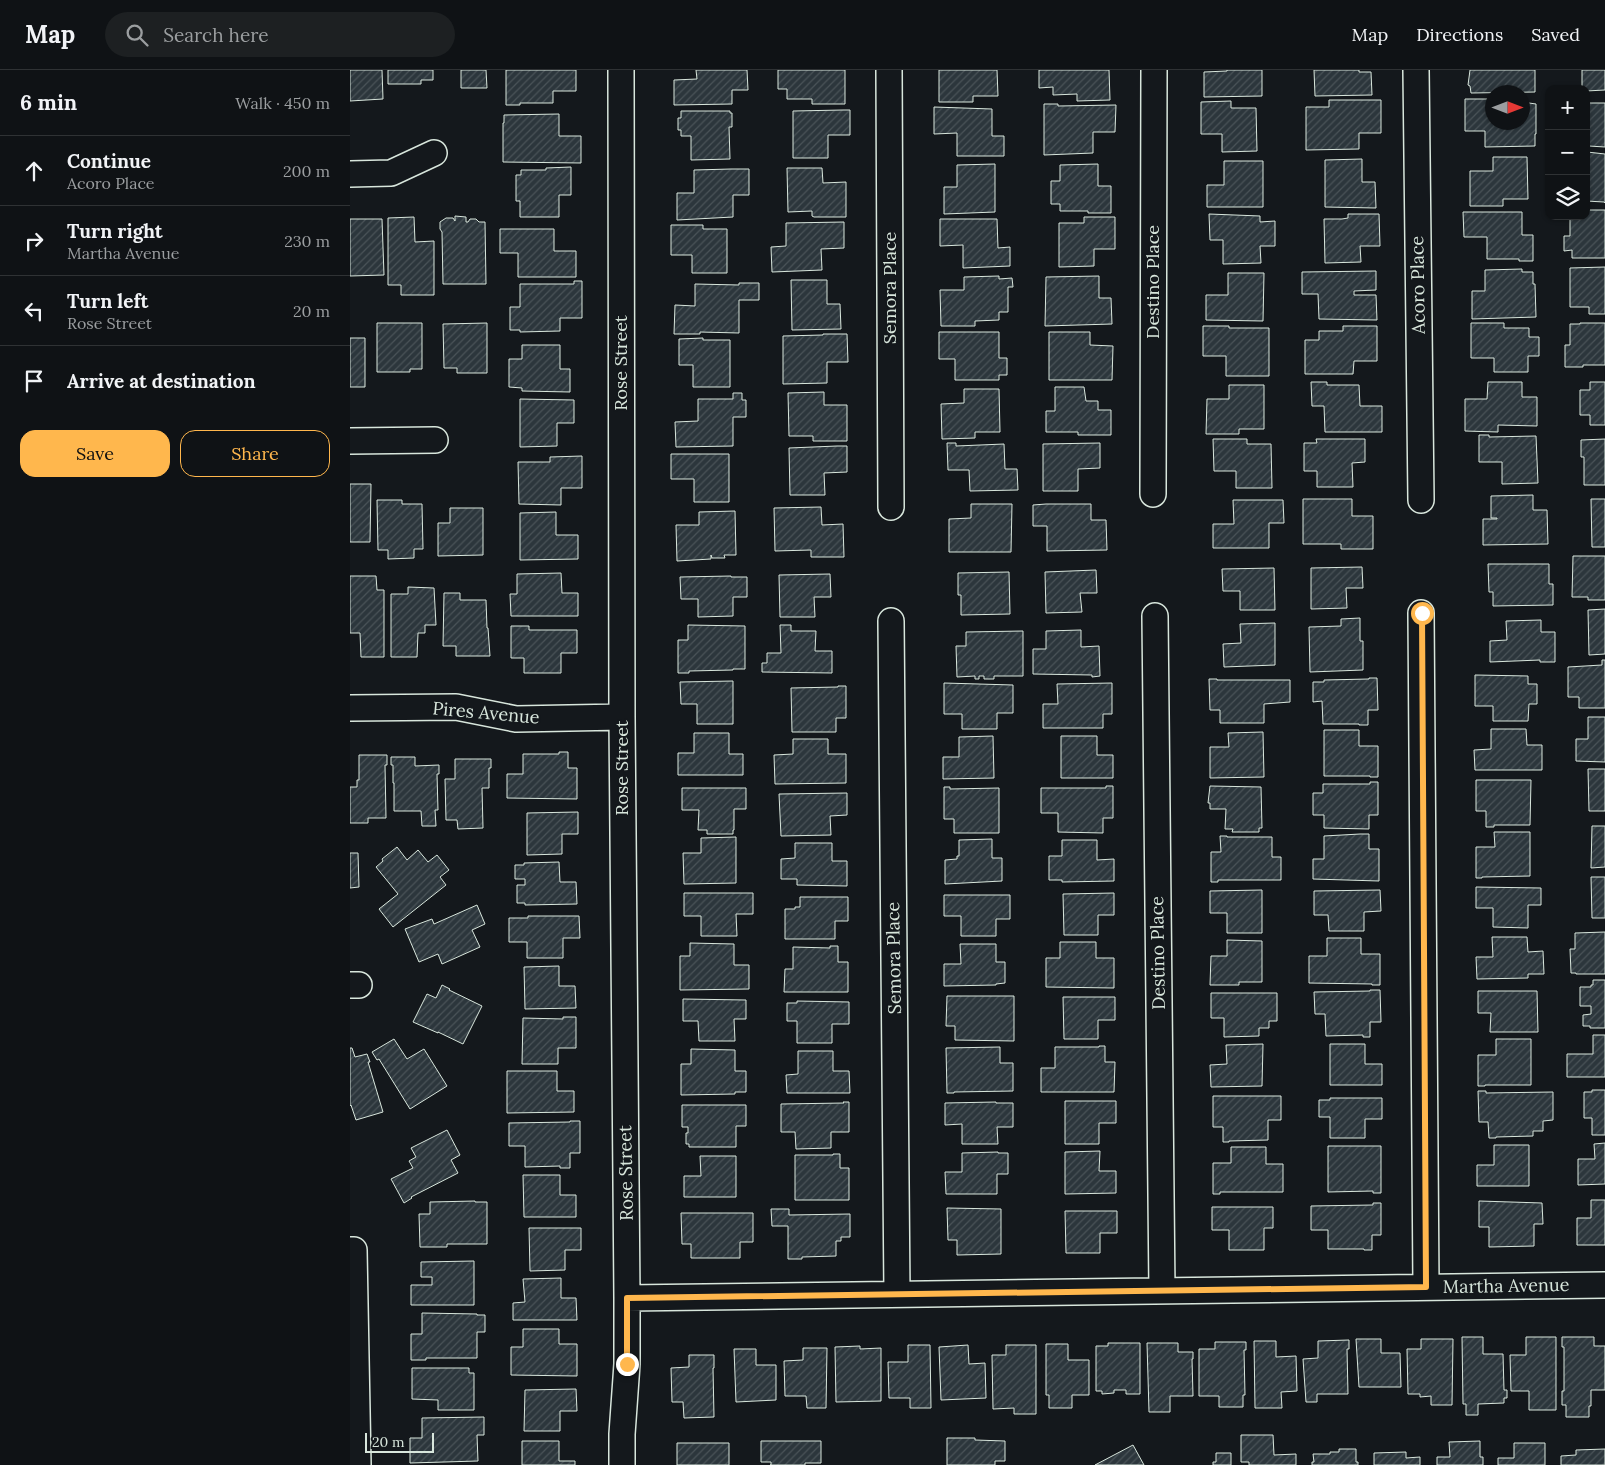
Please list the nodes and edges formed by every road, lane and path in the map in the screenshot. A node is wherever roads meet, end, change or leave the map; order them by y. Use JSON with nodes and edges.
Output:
{"nodes":[{"id":1,"x":621,"y":70,"type":"edge"},
{"id":2,"x":889,"y":70,"type":"edge"},
{"id":3,"x":1154,"y":70,"type":"edge"},
{"id":4,"x":1416,"y":70,"type":"edge"},
{"id":5,"x":434,"y":153,"type":"dead end"},
{"id":6,"x":350,"y":174,"type":"edge"},
{"id":7,"x":434,"y":440,"type":"dead end"},
{"id":8,"x":350,"y":441,"type":"edge"},
{"id":9,"x":1153,"y":494,"type":"dead end"},
{"id":10,"x":1421,"y":500,"type":"dead end"},
{"id":11,"x":891,"y":507,"type":"dead end"},
{"id":12,"x":1422,"y":613,"type":"dead end"},
{"id":13,"x":1155,"y":616,"type":"dead end"},
{"id":14,"x":891,"y":621,"type":"dead end"},
{"id":15,"x":350,"y":708,"type":"edge"},
{"id":16,"x":622,"y":717,"type":"junction"},
{"id":17,"x":352,"y":1250,"type":"edge"},
{"id":18,"x":1605,"y":1285,"type":"edge"},
{"id":19,"x":1426,"y":1287,"type":"junction"},
{"id":20,"x":1162,"y":1291,"type":"junction"},
{"id":21,"x":897,"y":1294,"type":"junction"},
{"id":22,"x":627,"y":1298,"type":"junction"},
{"id":23,"x":358,"y":1465,"type":"edge"},
{"id":24,"x":622,"y":1465,"type":"edge"}],
"edges":[{"from":1,"to":16,"type":"street","name":"Rose Street"},
{"from":2,"to":11,"type":"street","name":"Semora Place"},
{"from":3,"to":9,"type":"street","name":"Destino Place"},
{"from":4,"to":10,"type":"street","name":"Acoro Place"},
{"from":5,"to":6,"type":"street"},
{"from":7,"to":8,"type":"street"},
{"from":12,"to":19,"type":"street"},
{"from":13,"to":20,"type":"street","name":"Destino Place"},
{"from":14,"to":21,"type":"street","name":"Semora Place"},
{"from":15,"to":16,"type":"street","name":"Pires Avenue"},
{"from":16,"to":22,"type":"street","name":"Rose Street"},
{"from":17,"to":23,"type":"street"},
{"from":18,"to":19,"type":"street","name":"Martha Avenue"},
{"from":19,"to":20,"type":"street","name":"Martha Avenue"},
{"from":20,"to":21,"type":"street","name":"Martha Avenue"},
{"from":21,"to":22,"type":"street","name":"Martha Avenue"},
{"from":22,"to":24,"type":"street","name":"Rose Street"}]}
